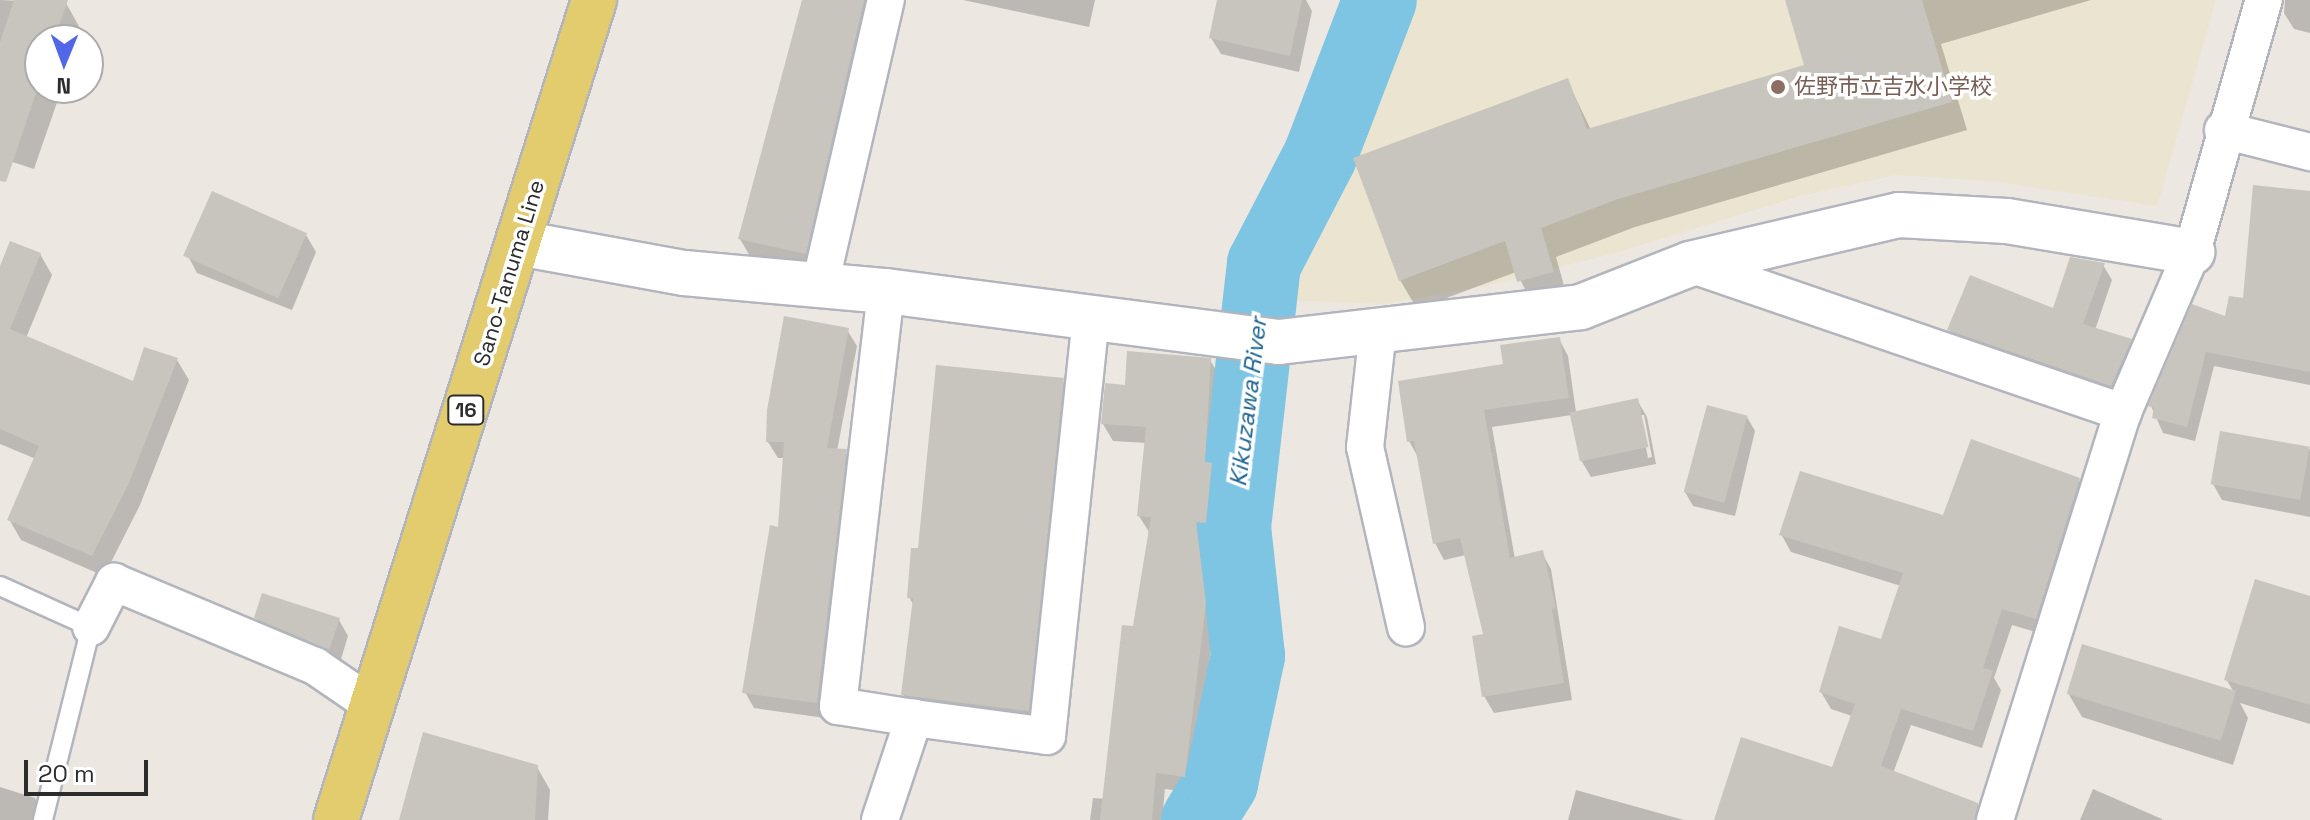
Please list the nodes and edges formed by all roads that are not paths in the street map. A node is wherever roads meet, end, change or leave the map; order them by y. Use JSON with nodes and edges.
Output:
{"nodes":[{"id":1,"x":594,"y":0,"type":"edge"},
{"id":2,"x":886,"y":0,"type":"edge"},
{"id":3,"x":2264,"y":0,"type":"edge"},
{"id":4,"x":2223,"y":130,"type":"junction"},
{"id":5,"x":2310,"y":152,"type":"edge"},
{"id":6,"x":519,"y":243,"type":"junction"},
{"id":7,"x":2192,"y":252,"type":"junction"},
{"id":8,"x":1690,"y":264,"type":"junction"},
{"id":9,"x":820,"y":285,"type":"junction"},
{"id":10,"x":886,"y":291,"type":"junction"},
{"id":11,"x":1091,"y":320,"type":"junction"},
{"id":12,"x":1378,"y":330,"type":"junction"},
{"id":13,"x":2123,"y":412,"type":"junction"},
{"id":14,"x":0,"y":586,"type":"edge"},
{"id":15,"x":91,"y":627,"type":"junction"},
{"id":16,"x":1406,"y":627,"type":"dead end"},
{"id":17,"x":372,"y":705,"type":"junction"},
{"id":18,"x":914,"y":718,"type":"junction"},
{"id":19,"x":43,"y":820,"type":"edge"},
{"id":20,"x":336,"y":820,"type":"edge"},
{"id":21,"x":880,"y":820,"type":"edge"},
{"id":22,"x":1995,"y":820,"type":"edge"}],
"edges":[{"from":1,"to":6,"type":"main road","name":"Sano-Tanuma Line","number":"16"},
{"from":2,"to":9,"type":"street"},
{"from":3,"to":4,"type":"street"},
{"from":4,"to":5,"type":"street"},
{"from":4,"to":7,"type":"street"},
{"from":6,"to":9,"type":"street"},
{"from":6,"to":17,"type":"main road","name":"Sano-Tanuma Line","number":"16"},
{"from":7,"to":8,"type":"street"},
{"from":7,"to":13,"type":"street"},
{"from":8,"to":12,"type":"street"},
{"from":8,"to":13,"type":"street"},
{"from":9,"to":10,"type":"street"},
{"from":10,"to":11,"type":"street"},
{"from":10,"to":18,"type":"street"},
{"from":11,"to":12,"type":"street"},
{"from":11,"to":18,"type":"street"},
{"from":12,"to":16,"type":"street"},
{"from":13,"to":22,"type":"street"},
{"from":14,"to":15,"type":"lane"},
{"from":15,"to":17,"type":"street"},
{"from":15,"to":19,"type":"lane"},
{"from":17,"to":20,"type":"main road","name":"Sano-Tanuma Line","number":"16"},
{"from":18,"to":21,"type":"street"}]}
